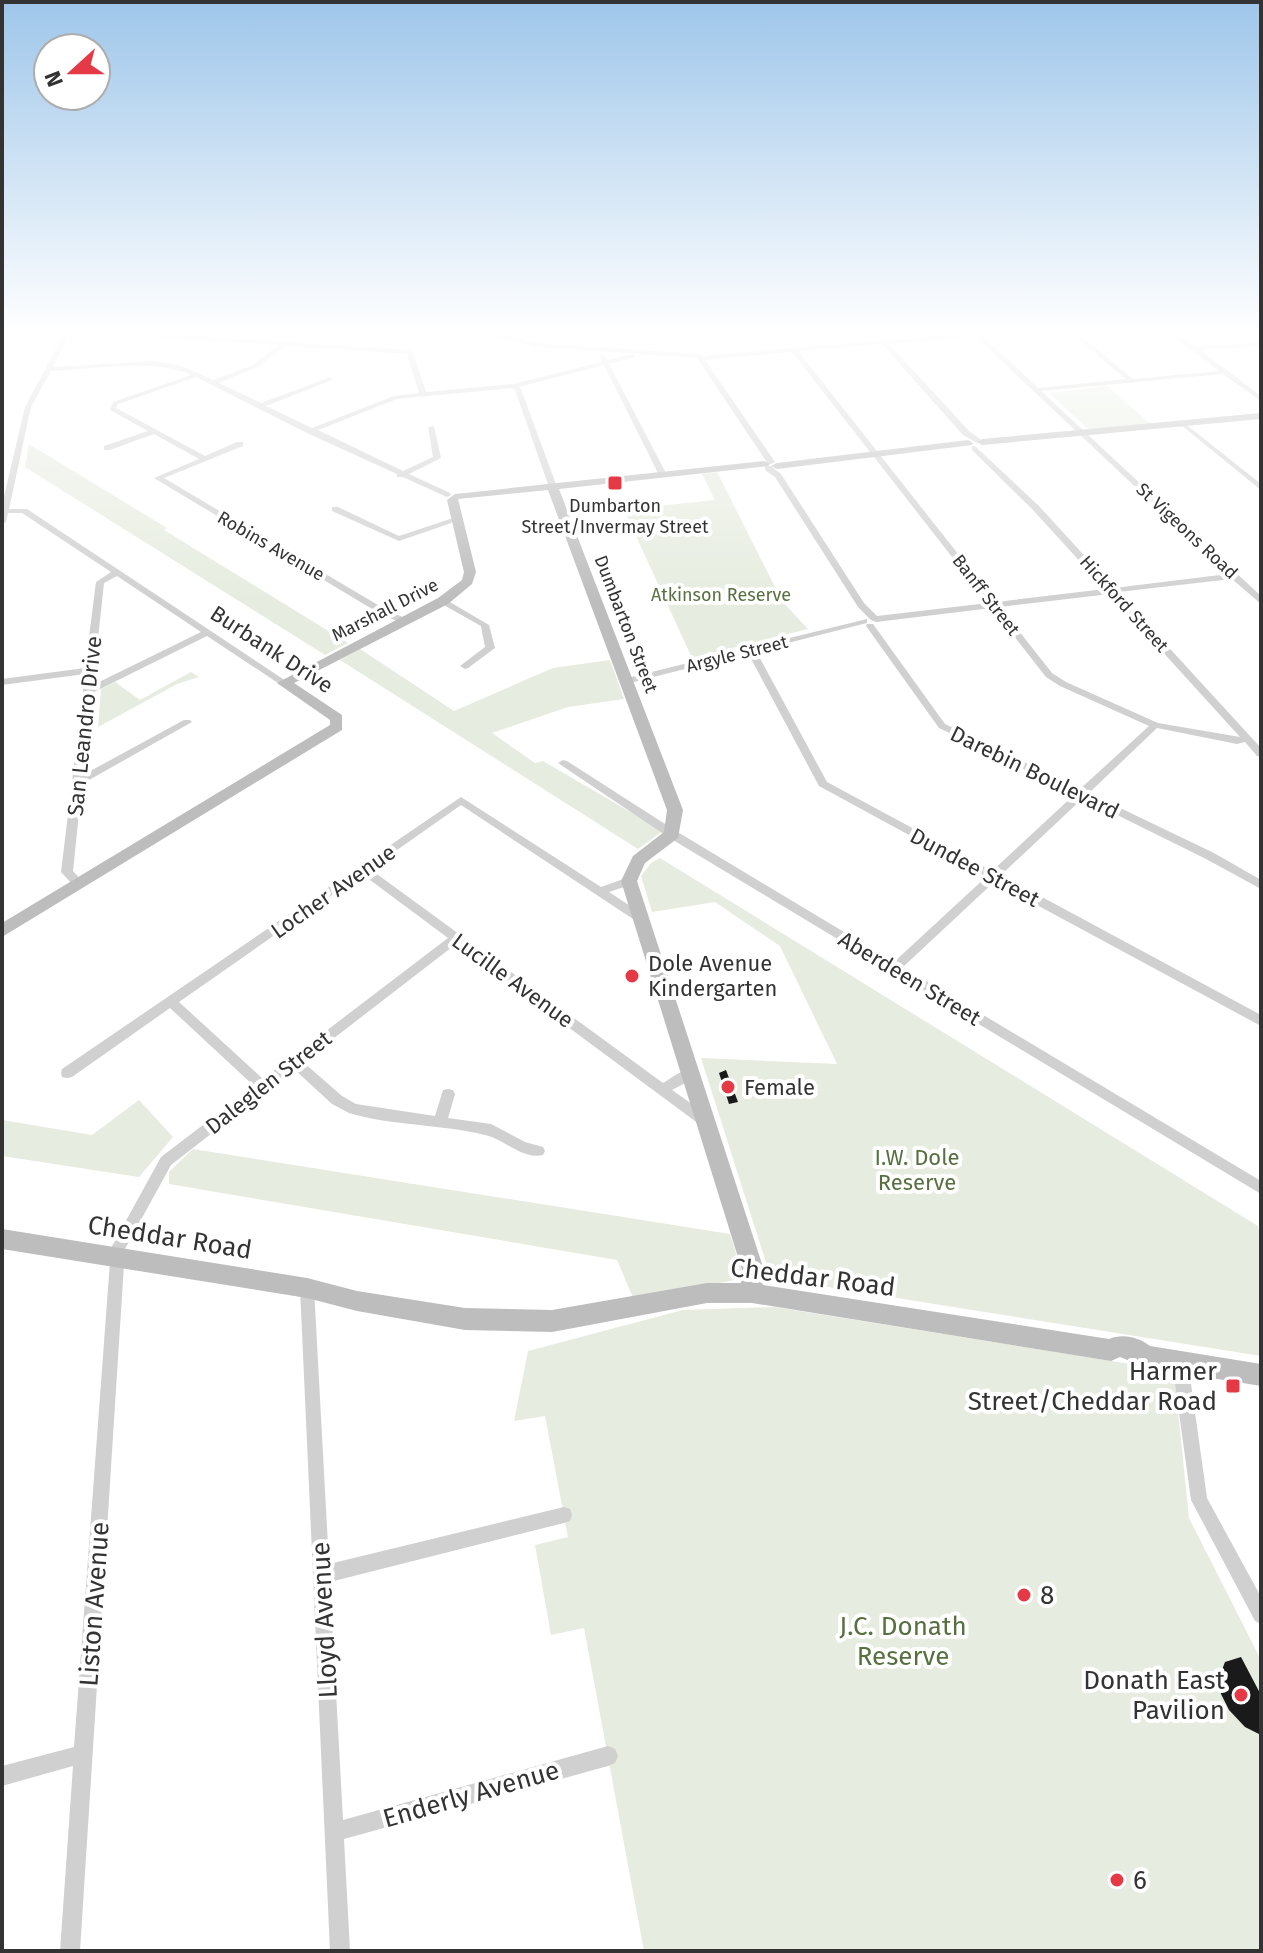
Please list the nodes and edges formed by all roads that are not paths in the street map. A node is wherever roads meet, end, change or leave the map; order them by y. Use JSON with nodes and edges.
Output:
{"nodes":[{"id":1,"x":25,"y":421,"type":"edge"},
{"id":2,"x":136,"y":421,"type":"edge"},
{"id":3,"x":290,"y":421,"type":"edge"},
{"id":4,"x":335,"y":421,"type":"edge"},
{"id":5,"x":529,"y":421,"type":"edge"},
{"id":6,"x":636,"y":421,"type":"edge"},
{"id":7,"x":742,"y":421,"type":"edge"},
{"id":8,"x":850,"y":421,"type":"edge"},
{"id":9,"x":955,"y":421,"type":"edge"},
{"id":10,"x":1069,"y":421,"type":"edge"},
{"id":11,"x":1214,"y":421,"type":"edge"},
{"id":12,"x":1184,"y":426,"type":"junction"},
{"id":13,"x":432,"y":427,"type":"dead end"},
{"id":14,"x":310,"y":431,"type":"junction"},
{"id":15,"x":153,"y":432,"type":"junction"},
{"id":16,"x":1083,"y":434,"type":"junction"},
{"id":17,"x":240,"y":444,"type":"dead end"},
{"id":18,"x":976,"y":444,"type":"junction"},
{"id":19,"x":107,"y":448,"type":"dead end"},
{"id":20,"x":876,"y":454,"type":"junction"},
{"id":21,"x":203,"y":458,"type":"junction"},
{"id":22,"x":770,"y":464,"type":"junction"},
{"id":23,"x":400,"y":475,"type":"junction"},
{"id":24,"x":663,"y":475,"type":"junction"},
{"id":25,"x":553,"y":487,"type":"junction"},
{"id":26,"x":1261,"y":488,"type":"edge"},
{"id":27,"x":453,"y":497,"type":"junction"},
{"id":28,"x":335,"y":509,"type":"dead end"},
{"id":29,"x":5,"y":511,"type":"junction"},
{"id":30,"x":456,"y":520,"type":"junction"},
{"id":31,"x":2,"y":522,"type":"edge"},
{"id":32,"x":116,"y":573,"type":"junction"},
{"id":33,"x":1234,"y":576,"type":"junction"},
{"id":34,"x":1112,"y":592,"type":"junction"},
{"id":35,"x":443,"y":601,"type":"junction"},
{"id":36,"x":1261,"y":601,"type":"edge"},
{"id":37,"x":994,"y":605,"type":"junction"},
{"id":38,"x":872,"y":622,"type":"junction"},
{"id":39,"x":401,"y":623,"type":"junction"},
{"id":40,"x":207,"y":633,"type":"junction"},
{"id":41,"x":751,"y":651,"type":"junction"},
{"id":42,"x":465,"y":666,"type":"dead end"},
{"id":43,"x":90,"y":670,"type":"junction"},
{"id":44,"x":626,"y":681,"type":"junction"},
{"id":45,"x":2,"y":682,"type":"edge"},
{"id":46,"x":284,"y":683,"type":"junction"},
{"id":47,"x":88,"y":691,"type":"junction"},
{"id":48,"x":187,"y":722,"type":"dead end"},
{"id":49,"x":1155,"y":725,"type":"junction"},
{"id":50,"x":1247,"y":739,"type":"junction"},
{"id":51,"x":1261,"y":754,"type":"edge"},
{"id":52,"x":563,"y":763,"type":"dead end"},
{"id":53,"x":78,"y":782,"type":"junction"},
{"id":54,"x":1080,"y":793,"type":"junction"},
{"id":55,"x":672,"y":834,"type":"junction"},
{"id":56,"x":364,"y":870,"type":"junction"},
{"id":57,"x":993,"y":877,"type":"junction"},
{"id":58,"x":629,"y":881,"type":"junction"},
{"id":59,"x":1261,"y":882,"type":"edge"},
{"id":60,"x":79,"y":884,"type":"junction"},
{"id":61,"x":599,"y":892,"type":"junction"},
{"id":62,"x":640,"y":918,"type":"junction"},
{"id":63,"x":2,"y":931,"type":"edge"},
{"id":64,"x":455,"y":938,"type":"junction"},
{"id":65,"x":895,"y":968,"type":"junction"},
{"id":66,"x":172,"y":1003,"type":"junction"},
{"id":67,"x":1261,"y":1021,"type":"edge"},
{"id":68,"x":294,"y":1062,"type":"junction"},
{"id":69,"x":67,"y":1073,"type":"dead end"},
{"id":70,"x":690,"y":1074,"type":"junction"},
{"id":71,"x":263,"y":1086,"type":"junction"},
{"id":72,"x":662,"y":1089,"type":"junction"},
{"id":73,"x":448,"y":1094,"type":"dead end"},
{"id":74,"x":704,"y":1120,"type":"junction"},
{"id":75,"x":440,"y":1121,"type":"junction"},
{"id":76,"x":538,"y":1151,"type":"dead end"},
{"id":77,"x":1261,"y":1188,"type":"edge"},
{"id":78,"x":2,"y":1233,"type":"edge"},
{"id":79,"x":13,"y":1240,"type":"edge"},
{"id":80,"x":118,"y":1256,"type":"junction"},
{"id":81,"x":307,"y":1288,"type":"junction"},
{"id":82,"x":752,"y":1293,"type":"junction"},
{"id":83,"x":1180,"y":1362,"type":"junction"},
{"id":84,"x":1261,"y":1375,"type":"edge"},
{"id":85,"x":564,"y":1515,"type":"dead end"},
{"id":86,"x":322,"y":1575,"type":"junction"},
{"id":87,"x":1261,"y":1615,"type":"edge"},
{"id":88,"x":84,"y":1754,"type":"junction"},
{"id":89,"x":608,"y":1756,"type":"dead end"},
{"id":90,"x":2,"y":1776,"type":"edge"},
{"id":91,"x":335,"y":1832,"type":"junction"},
{"id":92,"x":70,"y":1951,"type":"edge"},
{"id":93,"x":340,"y":1951,"type":"edge"}],
"edges":[{"from":1,"to":29,"type":"street"},
{"from":2,"to":15,"type":"street"},
{"from":3,"to":14,"type":"street"},
{"from":4,"to":14,"type":"street"},
{"from":5,"to":25,"type":"street","name":"Dumbarton Street"},
{"from":6,"to":24,"type":"street"},
{"from":7,"to":22,"type":"street","name":"Darebin Boulevard"},
{"from":8,"to":20,"type":"street","name":"Banff Street"},
{"from":9,"to":18,"type":"street","name":"Hickford Street"},
{"from":10,"to":16,"type":"street","name":"St Vigeons Road"},
{"from":11,"to":12,"type":"street"},
{"from":12,"to":16,"type":"street"},
{"from":12,"to":26,"type":"street"},
{"from":13,"to":23,"type":"street"},
{"from":14,"to":23,"type":"street"},
{"from":15,"to":19,"type":"street"},
{"from":15,"to":21,"type":"street"},
{"from":16,"to":18,"type":"street"},
{"from":16,"to":33,"type":"street","name":"St Vigeons Road"},
{"from":17,"to":21,"type":"street"},
{"from":18,"to":20,"type":"street"},
{"from":18,"to":34,"type":"street","name":"Hickford Street"},
{"from":20,"to":22,"type":"street"},
{"from":20,"to":37,"type":"street","name":"Banff Street"},
{"from":21,"to":39,"type":"street","name":"Robins Avenue"},
{"from":22,"to":24,"type":"street"},
{"from":22,"to":38,"type":"street","name":"Darebin Boulevard"},
{"from":23,"to":27,"type":"street"},
{"from":24,"to":25,"type":"street"},
{"from":25,"to":27,"type":"street"},
{"from":25,"to":44,"type":"street","name":"Dumbarton Street"},
{"from":27,"to":30,"type":"street","name":"Marshall Drive"},
{"from":28,"to":30,"type":"street"},
{"from":29,"to":31,"type":"street"},
{"from":29,"to":32,"type":"street","name":"Burbank Drive"},
{"from":30,"to":35,"type":"street","name":"Marshall Drive"},
{"from":32,"to":40,"type":"street","name":"Burbank Drive"},
{"from":32,"to":43,"type":"street","name":"San Leandro Drive"},
{"from":33,"to":34,"type":"street","name":"Argyle Street"},
{"from":33,"to":36,"type":"street","name":"St Vigeons Road"},
{"from":34,"to":37,"type":"street","name":"Argyle Street"},
{"from":34,"to":50,"type":"street","name":"Hickford Street"},
{"from":35,"to":39,"type":"street","name":"Marshall Drive"},
{"from":35,"to":42,"type":"street"},
{"from":37,"to":38,"type":"street","name":"Argyle Street"},
{"from":37,"to":49,"type":"street","name":"Banff Street"},
{"from":38,"to":41,"type":"street","name":"Argyle Street"},
{"from":38,"to":54,"type":"street","name":"Darebin Boulevard"},
{"from":39,"to":46,"type":"street","name":"Marshall Drive"},
{"from":40,"to":46,"type":"street","name":"Burbank Drive"},
{"from":40,"to":47,"type":"street"},
{"from":41,"to":44,"type":"street","name":"Argyle Street"},
{"from":41,"to":57,"type":"street","name":"Dundee Street"},
{"from":43,"to":45,"type":"street"},
{"from":43,"to":47,"type":"street","name":"San Leandro Drive"},
{"from":44,"to":55,"type":"street","name":"Dumbarton Street"},
{"from":46,"to":60,"type":"street","name":"Burbank Drive"},
{"from":47,"to":53,"type":"street","name":"San Leandro Drive"},
{"from":48,"to":53,"type":"street"},
{"from":49,"to":50,"type":"street","name":"Banff Street"},
{"from":49,"to":54,"type":"street"},
{"from":50,"to":51,"type":"street","name":"Hickford Street"},
{"from":52,"to":55,"type":"street","name":"Aberdeen Street"},
{"from":53,"to":60,"type":"street","name":"San Leandro Drive"},
{"from":54,"to":57,"type":"street"},
{"from":54,"to":59,"type":"street","name":"Darebin Boulevard"},
{"from":55,"to":58,"type":"street"},
{"from":55,"to":65,"type":"street","name":"Aberdeen Street"},
{"from":56,"to":61,"type":"street","name":"Locher Avenue"},
{"from":56,"to":64,"type":"street","name":"Lucille Avenue"},
{"from":56,"to":66,"type":"street","name":"Locher Avenue"},
{"from":57,"to":65,"type":"street"},
{"from":57,"to":67,"type":"street","name":"Dundee Street"},
{"from":58,"to":61,"type":"street"},
{"from":58,"to":62,"type":"street"},
{"from":60,"to":63,"type":"street","name":"Burbank Drive"},
{"from":61,"to":62,"type":"street","name":"Locher Avenue"},
{"from":62,"to":70,"type":"street"},
{"from":64,"to":68,"type":"street","name":"Daleglen Street"},
{"from":64,"to":72,"type":"street","name":"Lucille Avenue"},
{"from":65,"to":77,"type":"street","name":"Aberdeen Street"},
{"from":66,"to":69,"type":"street","name":"Locher Avenue"},
{"from":66,"to":71,"type":"street"},
{"from":68,"to":71,"type":"street","name":"Daleglen Street"},
{"from":68,"to":75,"type":"street"},
{"from":70,"to":72,"type":"street"},
{"from":70,"to":74,"type":"street"},
{"from":71,"to":80,"type":"street","name":"Daleglen Street"},
{"from":72,"to":74,"type":"street","name":"Lucille Avenue"},
{"from":73,"to":75,"type":"street"},
{"from":74,"to":82,"type":"street"},
{"from":75,"to":76,"type":"street"},
{"from":78,"to":79,"type":"street","name":"Cheddar Road"},
{"from":79,"to":80,"type":"street","name":"Cheddar Road"},
{"from":80,"to":81,"type":"street","name":"Cheddar Road"},
{"from":80,"to":88,"type":"street","name":"Liston Avenue"},
{"from":81,"to":82,"type":"street","name":"Cheddar Road"},
{"from":81,"to":86,"type":"street","name":"Lloyd Avenue"},
{"from":82,"to":83,"type":"street","name":"Cheddar Road"},
{"from":83,"to":84,"type":"street","name":"Cheddar Road"},
{"from":83,"to":87,"type":"street"},
{"from":85,"to":86,"type":"street"},
{"from":86,"to":91,"type":"street","name":"Lloyd Avenue"},
{"from":88,"to":90,"type":"street"},
{"from":88,"to":92,"type":"street","name":"Liston Avenue"},
{"from":89,"to":91,"type":"street","name":"Enderly Avenue"},
{"from":91,"to":93,"type":"street","name":"Lloyd Avenue"}]}
